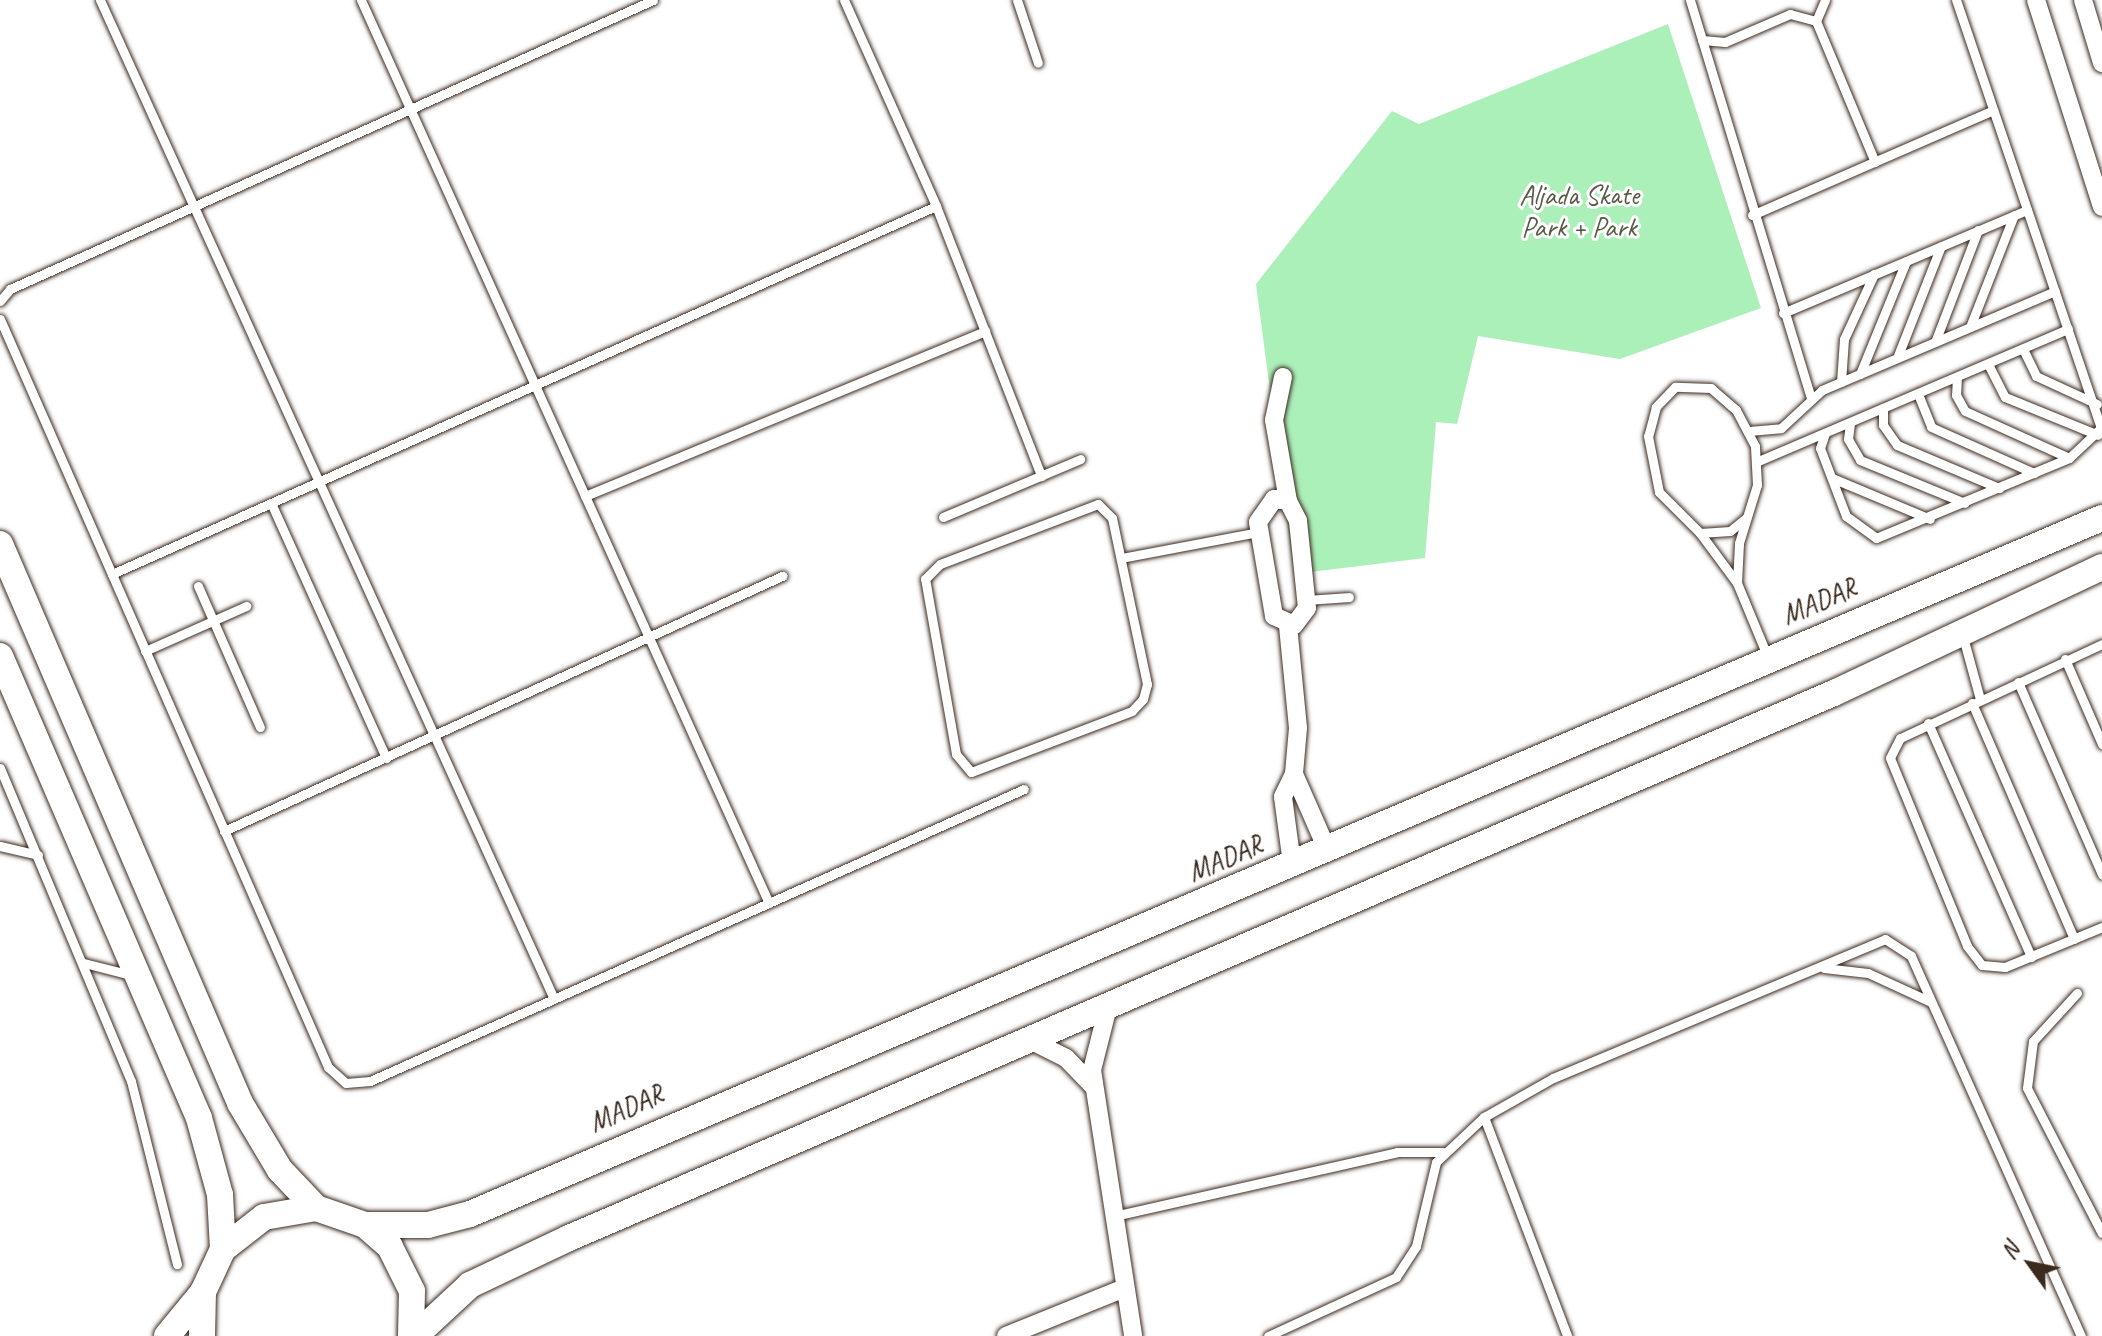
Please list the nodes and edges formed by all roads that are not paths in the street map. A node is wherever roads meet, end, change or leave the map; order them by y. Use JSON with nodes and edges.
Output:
{"nodes":[{"id":1,"x":100,"y":0,"type":"edge"},
{"id":2,"x":361,"y":0,"type":"edge"},
{"id":3,"x":653,"y":0,"type":"edge"},
{"id":4,"x":844,"y":0,"type":"edge"},
{"id":5,"x":1017,"y":0,"type":"edge"},
{"id":6,"x":1690,"y":0,"type":"edge"},
{"id":7,"x":1825,"y":0,"type":"edge"},
{"id":8,"x":2036,"y":0,"type":"edge"},
{"id":9,"x":2083,"y":0,"type":"edge"},
{"id":10,"x":1956,"y":1,"type":"edge"},
{"id":11,"x":1816,"y":21,"type":"junction"},
{"id":12,"x":1702,"y":40,"type":"junction"},
{"id":13,"x":1038,"y":63,"type":"dead end"},
{"id":14,"x":2102,"y":63,"type":"edge"},
{"id":15,"x":410,"y":109,"type":"junction"},
{"id":16,"x":1993,"y":110,"type":"junction"},
{"id":17,"x":1875,"y":162,"type":"junction"},
{"id":18,"x":936,"y":206,"type":"junction"},
{"id":19,"x":194,"y":207,"type":"junction"},
{"id":20,"x":2102,"y":207,"type":"edge"},
{"id":21,"x":2027,"y":210,"type":"junction"},
{"id":22,"x":1752,"y":215,"type":"junction"},
{"id":23,"x":2014,"y":215,"type":"junction"},
{"id":24,"x":1978,"y":230,"type":"junction"},
{"id":25,"x":1941,"y":246,"type":"junction"},
{"id":26,"x":1906,"y":261,"type":"junction"},
{"id":27,"x":1874,"y":274,"type":"junction"},
{"id":28,"x":2055,"y":291,"type":"junction"},
{"id":29,"x":0,"y":301,"type":"edge"},
{"id":30,"x":1783,"y":313,"type":"junction"},
{"id":31,"x":0,"y":319,"type":"edge"},
{"id":32,"x":1970,"y":327,"type":"junction"},
{"id":33,"x":2068,"y":329,"type":"junction"},
{"id":34,"x":985,"y":331,"type":"junction"},
{"id":35,"x":1935,"y":342,"type":"junction"},
{"id":36,"x":2023,"y":349,"type":"junction"},
{"id":37,"x":1897,"y":358,"type":"junction"},
{"id":38,"x":1988,"y":364,"type":"junction"},
{"id":39,"x":1860,"y":374,"type":"junction"},
{"id":40,"x":1283,"y":377,"type":"dead end"},
{"id":41,"x":1957,"y":377,"type":"junction"},
{"id":42,"x":1841,"y":382,"type":"junction"},
{"id":43,"x":535,"y":385,"type":"junction"},
{"id":44,"x":1918,"y":394,"type":"junction"},
{"id":45,"x":1811,"y":399,"type":"junction"},
{"id":46,"x":2097,"y":404,"type":"junction"},
{"id":47,"x":1883,"y":408,"type":"junction"},
{"id":48,"x":1850,"y":423,"type":"junction"},
{"id":49,"x":1749,"y":431,"type":"junction"},
{"id":50,"x":1825,"y":433,"type":"junction"},
{"id":51,"x":2098,"y":435,"type":"junction"},
{"id":52,"x":2069,"y":458,"type":"junction"},
{"id":53,"x":1080,"y":459,"type":"dead end"},
{"id":54,"x":1758,"y":461,"type":"junction"},
{"id":55,"x":2034,"y":473,"type":"junction"},
{"id":56,"x":1041,"y":476,"type":"junction"},
{"id":57,"x":1832,"y":478,"type":"junction"},
{"id":58,"x":319,"y":482,"type":"junction"},
{"id":59,"x":1999,"y":488,"type":"junction"},
{"id":60,"x":585,"y":496,"type":"junction"},
{"id":61,"x":1288,"y":501,"type":"junction"},
{"id":62,"x":271,"y":503,"type":"junction"},
{"id":63,"x":1965,"y":503,"type":"junction"},
{"id":64,"x":943,"y":517,"type":"dead end"},
{"id":65,"x":1746,"y":518,"type":"junction"},
{"id":66,"x":2102,"y":518,"type":"edge"},
{"id":67,"x":1930,"y":519,"type":"junction"},
{"id":68,"x":1259,"y":532,"type":"junction"},
{"id":69,"x":1700,"y":533,"type":"junction"},
{"id":70,"x":0,"y":544,"type":"edge"},
{"id":71,"x":1121,"y":558,"type":"junction"},
{"id":72,"x":2102,"y":567,"type":"edge"},
{"id":73,"x":112,"y":574,"type":"junction"},
{"id":74,"x":782,"y":576,"type":"dead end"},
{"id":75,"x":1737,"y":583,"type":"junction"},
{"id":76,"x":198,"y":586,"type":"dead end"},
{"id":77,"x":1349,"y":597,"type":"dead end"},
{"id":78,"x":1307,"y":600,"type":"junction"},
{"id":79,"x":246,"y":606,"type":"dead end"},
{"id":80,"x":213,"y":621,"type":"junction"},
{"id":81,"x":1288,"y":626,"type":"junction"},
{"id":82,"x":1962,"y":634,"type":"junction"},
{"id":83,"x":649,"y":636,"type":"junction"},
{"id":84,"x":2102,"y":644,"type":"edge"},
{"id":85,"x":145,"y":651,"type":"junction"},
{"id":86,"x":0,"y":656,"type":"edge"},
{"id":87,"x":1768,"y":658,"type":"junction"},
{"id":88,"x":2065,"y":659,"type":"junction"},
{"id":89,"x":2018,"y":682,"type":"junction"},
{"id":90,"x":1976,"y":701,"type":"junction"},
{"id":91,"x":1928,"y":723,"type":"junction"},
{"id":92,"x":260,"y":727,"type":"dead end"},
{"id":93,"x":434,"y":736,"type":"junction"},
{"id":94,"x":2102,"y":744,"type":"edge"},
{"id":95,"x":386,"y":758,"type":"junction"},
{"id":96,"x":0,"y":768,"type":"edge"},
{"id":97,"x":1294,"y":774,"type":"junction"},
{"id":98,"x":1024,"y":789,"type":"dead end"},
{"id":99,"x":224,"y":831,"type":"junction"},
{"id":100,"x":0,"y":846,"type":"edge"},
{"id":101,"x":1327,"y":849,"type":"junction"},
{"id":102,"x":38,"y":855,"type":"junction"},
{"id":103,"x":1292,"y":864,"type":"junction"},
{"id":104,"x":2102,"y":874,"type":"edge"},
{"id":105,"x":769,"y":903,"type":"junction"},
{"id":106,"x":2102,"y":927,"type":"edge"},
{"id":107,"x":2074,"y":939,"type":"junction"},
{"id":108,"x":2031,"y":957,"type":"junction"},
{"id":109,"x":84,"y":963,"type":"junction"},
{"id":110,"x":1821,"y":968,"type":"junction"},
{"id":111,"x":138,"y":977,"type":"junction"},
{"id":112,"x":2077,"y":993,"type":"dead end"},
{"id":113,"x":554,"y":999,"type":"junction"},
{"id":114,"x":1109,"y":1003,"type":"junction"},
{"id":115,"x":1932,"y":1003,"type":"junction"},
{"id":116,"x":1030,"y":1040,"type":"junction"},
{"id":117,"x":1094,"y":1087,"type":"junction"},
{"id":118,"x":1484,"y":1117,"type":"junction"},
{"id":119,"x":1443,"y":1152,"type":"junction"},
{"id":120,"x":316,"y":1208,"type":"junction"},
{"id":121,"x":1114,"y":1216,"type":"junction"},
{"id":122,"x":365,"y":1225,"type":"junction"},
{"id":123,"x":2102,"y":1233,"type":"edge"},
{"id":124,"x":223,"y":1249,"type":"junction"},
{"id":125,"x":177,"y":1264,"type":"dead end"},
{"id":126,"x":1125,"y":1288,"type":"junction"},
{"id":127,"x":203,"y":1292,"type":"junction"},
{"id":128,"x":167,"y":1336,"type":"edge"},
{"id":129,"x":202,"y":1336,"type":"edge"},
{"id":130,"x":413,"y":1336,"type":"edge"},
{"id":131,"x":1006,"y":1336,"type":"edge"},
{"id":132,"x":1133,"y":1336,"type":"edge"},
{"id":133,"x":1268,"y":1336,"type":"edge"},
{"id":134,"x":1567,"y":1336,"type":"edge"},
{"id":135,"x":2081,"y":1336,"type":"edge"}],
"edges":[{"from":1,"to":19,"type":"lane"},
{"from":2,"to":15,"type":"lane"},
{"from":3,"to":15,"type":"lane"},
{"from":4,"to":18,"type":"lane"},
{"from":5,"to":13,"type":"lane"},
{"from":6,"to":12,"type":"lane"},
{"from":7,"to":11,"type":"lane"},
{"from":8,"to":20,"type":"street"},
{"from":9,"to":14,"type":"street"},
{"from":10,"to":16,"type":"lane"},
{"from":11,"to":12,"type":"lane"},
{"from":11,"to":17,"type":"lane"},
{"from":12,"to":22,"type":"lane"},
{"from":15,"to":19,"type":"lane"},
{"from":15,"to":43,"type":"lane"},
{"from":16,"to":17,"type":"lane"},
{"from":16,"to":21,"type":"lane"},
{"from":17,"to":22,"type":"lane"},
{"from":18,"to":34,"type":"lane"},
{"from":18,"to":43,"type":"lane"},
{"from":19,"to":29,"type":"lane"},
{"from":19,"to":58,"type":"lane"},
{"from":21,"to":23,"type":"lane"},
{"from":21,"to":28,"type":"lane"},
{"from":22,"to":30,"type":"lane"},
{"from":23,"to":24,"type":"lane"},
{"from":23,"to":32,"type":"lane"},
{"from":24,"to":25,"type":"lane"},
{"from":24,"to":35,"type":"lane"},
{"from":25,"to":26,"type":"lane"},
{"from":25,"to":37,"type":"lane"},
{"from":26,"to":27,"type":"lane"},
{"from":26,"to":39,"type":"lane"},
{"from":27,"to":30,"type":"lane"},
{"from":27,"to":42,"type":"lane"},
{"from":28,"to":32,"type":"lane"},
{"from":28,"to":33,"type":"lane"},
{"from":30,"to":45,"type":"lane"},
{"from":31,"to":73,"type":"lane"},
{"from":32,"to":35,"type":"lane"},
{"from":33,"to":36,"type":"lane"},
{"from":33,"to":46,"type":"lane"},
{"from":34,"to":56,"type":"lane"},
{"from":34,"to":60,"type":"lane"},
{"from":35,"to":37,"type":"lane"},
{"from":36,"to":38,"type":"lane"},
{"from":36,"to":46,"type":"lane"},
{"from":37,"to":39,"type":"lane"},
{"from":38,"to":41,"type":"lane"},
{"from":38,"to":51,"type":"lane"},
{"from":39,"to":42,"type":"lane"},
{"from":40,"to":61,"type":"street"},
{"from":41,"to":44,"type":"lane"},
{"from":41,"to":52,"type":"lane"},
{"from":42,"to":45,"type":"lane"},
{"from":43,"to":58,"type":"lane"},
{"from":43,"to":60,"type":"lane"},
{"from":44,"to":47,"type":"lane"},
{"from":44,"to":55,"type":"lane"},
{"from":45,"to":49,"type":"lane"},
{"from":46,"to":51,"type":"lane"},
{"from":47,"to":48,"type":"lane"},
{"from":47,"to":59,"type":"lane"},
{"from":48,"to":50,"type":"lane"},
{"from":48,"to":63,"type":"lane"},
{"from":49,"to":54,"type":"lane"},
{"from":49,"to":69,"type":"lane"},
{"from":50,"to":54,"type":"lane"},
{"from":50,"to":57,"type":"lane"},
{"from":51,"to":52,"type":"lane"},
{"from":52,"to":55,"type":"lane"},
{"from":53,"to":56,"type":"lane"},
{"from":54,"to":65,"type":"lane"},
{"from":55,"to":59,"type":"lane"},
{"from":56,"to":64,"type":"lane"},
{"from":57,"to":67,"type":"lane"},
{"from":57,"to":67,"type":"lane"},
{"from":58,"to":62,"type":"lane"},
{"from":58,"to":93,"type":"lane"},
{"from":59,"to":63,"type":"lane"},
{"from":60,"to":83,"type":"lane"},
{"from":61,"to":68,"type":"street"},
{"from":61,"to":78,"type":"street"},
{"from":62,"to":73,"type":"lane"},
{"from":62,"to":95,"type":"lane"},
{"from":63,"to":67,"type":"lane"},
{"from":65,"to":69,"type":"lane"},
{"from":65,"to":75,"type":"lane"},
{"from":66,"to":87,"type":"street","name":"MADAR"},
{"from":68,"to":71,"type":"lane"},
{"from":68,"to":81,"type":"street"},
{"from":69,"to":75,"type":"lane"},
{"from":70,"to":120,"type":"street"},
{"from":71,"to":71,"type":"lane"},
{"from":72,"to":82,"type":"street"},
{"from":73,"to":85,"type":"lane"},
{"from":74,"to":83,"type":"lane"},
{"from":75,"to":87,"type":"lane"},
{"from":76,"to":80,"type":"lane"},
{"from":77,"to":78,"type":"lane"},
{"from":78,"to":81,"type":"street"},
{"from":79,"to":80,"type":"lane"},
{"from":80,"to":85,"type":"lane"},
{"from":80,"to":92,"type":"lane"},
{"from":81,"to":97,"type":"street"},
{"from":82,"to":90,"type":"lane"},
{"from":82,"to":114,"type":"street"},
{"from":83,"to":93,"type":"lane"},
{"from":83,"to":105,"type":"lane"},
{"from":84,"to":88,"type":"lane"},
{"from":85,"to":99,"type":"lane"},
{"from":86,"to":111,"type":"street"},
{"from":87,"to":101,"type":"street","name":"MADAR"},
{"from":88,"to":89,"type":"lane"},
{"from":88,"to":94,"type":"lane"},
{"from":89,"to":90,"type":"lane"},
{"from":89,"to":104,"type":"lane"},
{"from":90,"to":91,"type":"lane"},
{"from":90,"to":107,"type":"lane"},
{"from":91,"to":108,"type":"lane"},
{"from":91,"to":108,"type":"lane"},
{"from":93,"to":95,"type":"lane"},
{"from":93,"to":113,"type":"lane"},
{"from":95,"to":99,"type":"lane"},
{"from":96,"to":102,"type":"lane"},
{"from":97,"to":101,"type":"street"},
{"from":97,"to":103,"type":"street"},
{"from":98,"to":105,"type":"lane"},
{"from":99,"to":113,"type":"lane"},
{"from":100,"to":102,"type":"lane"},
{"from":101,"to":103,"type":"street","name":"MADAR"},
{"from":102,"to":109,"type":"lane"},
{"from":103,"to":122,"type":"street","name":"MADAR"},
{"from":105,"to":113,"type":"lane"},
{"from":106,"to":107,"type":"lane"},
{"from":107,"to":108,"type":"lane"},
{"from":109,"to":111,"type":"lane"},
{"from":109,"to":125,"type":"lane"},
{"from":110,"to":115,"type":"lane"},
{"from":110,"to":115,"type":"lane"},
{"from":110,"to":118,"type":"lane"},
{"from":111,"to":124,"type":"street"},
{"from":112,"to":123,"type":"lane"},
{"from":114,"to":116,"type":"street"},
{"from":114,"to":117,"type":"street"},
{"from":115,"to":135,"type":"lane"},
{"from":116,"to":117,"type":"street"},
{"from":116,"to":130,"type":"street"},
{"from":117,"to":121,"type":"street"},
{"from":118,"to":119,"type":"lane"},
{"from":118,"to":134,"type":"lane"},
{"from":119,"to":121,"type":"lane"},
{"from":119,"to":133,"type":"lane"},
{"from":120,"to":122,"type":"street"},
{"from":120,"to":124,"type":"street"},
{"from":121,"to":126,"type":"street"},
{"from":122,"to":130,"type":"street"},
{"from":124,"to":127,"type":"street"},
{"from":126,"to":131,"type":"street"},
{"from":126,"to":132,"type":"street"},
{"from":127,"to":128,"type":"street"},
{"from":127,"to":129,"type":"street"}]}
